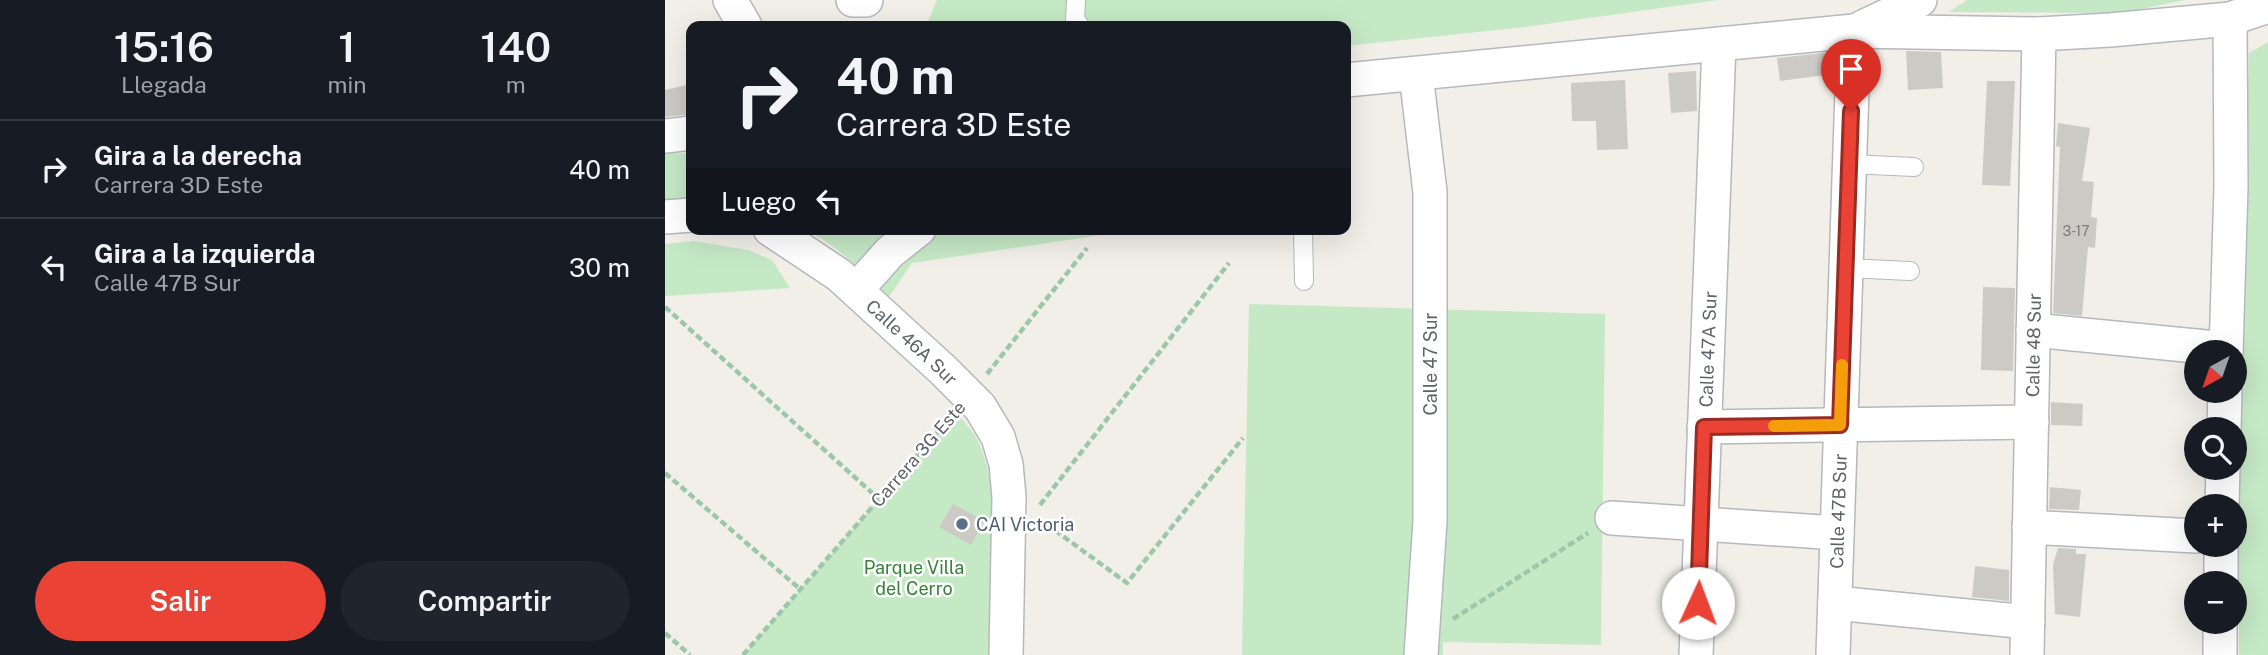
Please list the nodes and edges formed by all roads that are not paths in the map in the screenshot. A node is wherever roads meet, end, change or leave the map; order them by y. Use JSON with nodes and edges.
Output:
{"nodes":[{"id":1,"x":730,"y":0,"type":"edge"},
{"id":2,"x":761,"y":0,"type":"edge"},
{"id":3,"x":853,"y":0,"type":"edge"},
{"id":4,"x":866,"y":0,"type":"edge"},
{"id":5,"x":1076,"y":0,"type":"edge"},
{"id":6,"x":1920,"y":0,"type":"edge"},
{"id":7,"x":2268,"y":6,"type":"edge"},
{"id":8,"x":2230,"y":19,"type":"junction"},
{"id":9,"x":744,"y":21,"type":"edge"},
{"id":10,"x":750,"y":21,"type":"edge"},
{"id":11,"x":1076,"y":21,"type":"edge"},
{"id":12,"x":1854,"y":31,"type":"junction"},
{"id":13,"x":2039,"y":34,"type":"junction"},
{"id":14,"x":1719,"y":44,"type":"junction"},
{"id":15,"x":1416,"y":74,"type":"junction"},
{"id":16,"x":1351,"y":80,"type":"edge"},
{"id":17,"x":686,"y":134,"type":"edge"},
{"id":18,"x":665,"y":136,"type":"edge"},
{"id":19,"x":1849,"y":164,"type":"junction"},
{"id":20,"x":1915,"y":167,"type":"dead end"},
{"id":21,"x":686,"y":215,"type":"edge"},
{"id":22,"x":665,"y":216,"type":"edge"},
{"id":23,"x":779,"y":235,"type":"edge"},
{"id":24,"x":911,"y":235,"type":"edge"},
{"id":25,"x":1303,"y":235,"type":"edge"},
{"id":26,"x":1846,"y":268,"type":"junction"},
{"id":27,"x":1910,"y":271,"type":"dead end"},
{"id":28,"x":1304,"y":281,"type":"dead end"},
{"id":29,"x":856,"y":290,"type":"junction"},
{"id":30,"x":2033,"y":330,"type":"junction"},
{"id":31,"x":2226,"y":340,"type":"edge"},
{"id":32,"x":2184,"y":346,"type":"edge"},
{"id":33,"x":2032,"y":422,"type":"junction"},
{"id":34,"x":1840,"y":425,"type":"junction"},
{"id":35,"x":1704,"y":427,"type":"junction"},
{"id":36,"x":1612,"y":517,"type":"road end"},
{"id":37,"x":1701,"y":525,"type":"junction"},
{"id":38,"x":2029,"y":527,"type":"junction"},
{"id":39,"x":1837,"y":533,"type":"junction"},
{"id":40,"x":2184,"y":535,"type":"edge"},
{"id":41,"x":1835,"y":603,"type":"junction"},
{"id":42,"x":2028,"y":622,"type":"junction"},
{"id":43,"x":2220,"y":634,"type":"edge"},
{"id":44,"x":1422,"y":647,"type":"edge"},
{"id":45,"x":1006,"y":655,"type":"edge"},
{"id":46,"x":1696,"y":655,"type":"edge"},
{"id":47,"x":1833,"y":655,"type":"edge"},
{"id":48,"x":2027,"y":655,"type":"edge"},
{"id":49,"x":2220,"y":655,"type":"edge"}],
"edges":[{"from":1,"to":9,"type":"street"},
{"from":2,"to":10,"type":"street"},
{"from":3,"to":4,"type":"street"},
{"from":5,"to":11,"type":"lane"},
{"from":6,"to":12,"type":"street"},
{"from":7,"to":8,"type":"street"},
{"from":8,"to":13,"type":"street"},
{"from":8,"to":31,"type":"street"},
{"from":12,"to":13,"type":"street"},
{"from":12,"to":14,"type":"street"},
{"from":12,"to":19,"type":"street","name":"Calle 47B Sur"},
{"from":13,"to":30,"type":"street","name":"Calle 48 Sur"},
{"from":14,"to":15,"type":"street"},
{"from":14,"to":35,"type":"street","name":"Calle 47A Sur"},
{"from":15,"to":16,"type":"street"},
{"from":15,"to":44,"type":"street","name":"Calle 47 Sur"},
{"from":17,"to":18,"type":"street"},
{"from":19,"to":20,"type":"lane"},
{"from":19,"to":26,"type":"street","name":"Calle 47B Sur"},
{"from":21,"to":22,"type":"street"},
{"from":23,"to":29,"type":"street","name":"Calle 46A Sur"},
{"from":24,"to":29,"type":"street"},
{"from":25,"to":28,"type":"lane"},
{"from":26,"to":27,"type":"lane"},
{"from":26,"to":34,"type":"street","name":"Calle 47B Sur"},
{"from":29,"to":45,"type":"street","name":"Calle 46A Sur"},
{"from":30,"to":32,"type":"street"},
{"from":30,"to":33,"type":"street","name":"Calle 48 Sur"},
{"from":33,"to":34,"type":"street"},
{"from":33,"to":38,"type":"street","name":"Calle 48 Sur"},
{"from":34,"to":35,"type":"street"},
{"from":34,"to":39,"type":"street","name":"Calle 47B Sur"},
{"from":35,"to":37,"type":"street","name":"Calle 47A Sur"},
{"from":36,"to":37,"type":"street"},
{"from":37,"to":39,"type":"street"},
{"from":37,"to":46,"type":"street","name":"Calle 47A Sur"},
{"from":38,"to":40,"type":"street"},
{"from":38,"to":42,"type":"street","name":"Calle 48 Sur"},
{"from":39,"to":41,"type":"street","name":"Calle 47B Sur"},
{"from":41,"to":42,"type":"street"},
{"from":41,"to":47,"type":"street","name":"Calle 47B Sur"},
{"from":42,"to":48,"type":"street","name":"Calle 48 Sur"},
{"from":43,"to":49,"type":"street"}]}
